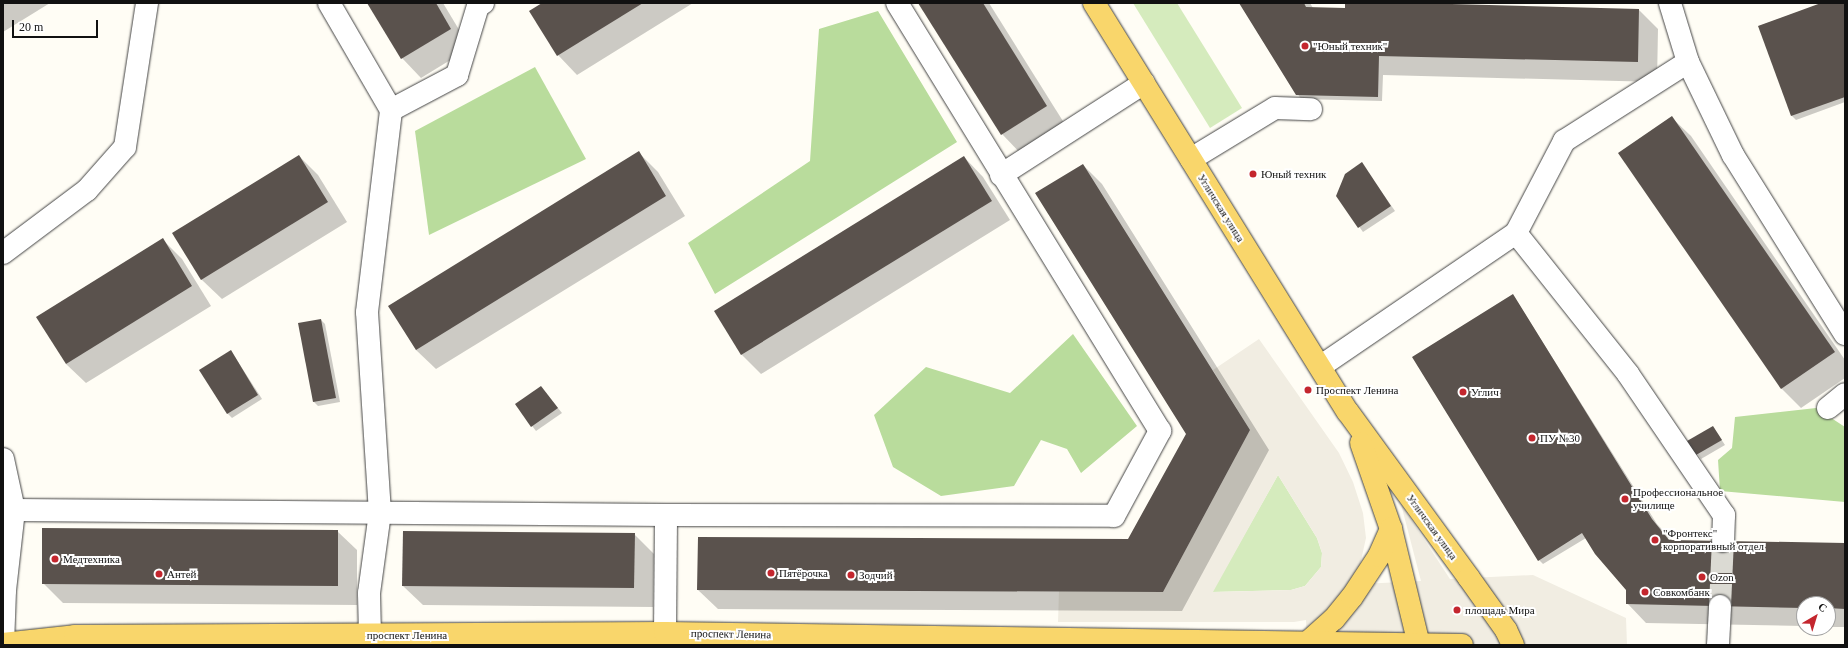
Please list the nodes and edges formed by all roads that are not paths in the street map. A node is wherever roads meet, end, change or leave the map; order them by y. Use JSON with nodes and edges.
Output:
{"nodes":[{"id":1,"x":147,"y":3,"type":"edge"},
{"id":2,"x":329,"y":3,"type":"edge"},
{"id":3,"x":483,"y":3,"type":"edge"},
{"id":4,"x":897,"y":3,"type":"edge"},
{"id":5,"x":1094,"y":3,"type":"edge"},
{"id":6,"x":1670,"y":3,"type":"edge"},
{"id":7,"x":1688,"y":62,"type":"junction"},
{"id":8,"x":1144,"y":83,"type":"junction"},
{"id":9,"x":391,"y":110,"type":"junction"},
{"id":10,"x":1311,"y":110,"type":"dead end"},
{"id":11,"x":1191,"y":159,"type":"junction"},
{"id":12,"x":1001,"y":175,"type":"junction"},
{"id":13,"x":1516,"y":233,"type":"junction"},
{"id":14,"x":3,"y":253,"type":"edge"},
{"id":15,"x":1845,"y":334,"type":"edge"},
{"id":16,"x":1321,"y":366,"type":"junction"},
{"id":17,"x":1845,"y":394,"type":"edge"},
{"id":18,"x":1828,"y":408,"type":"dead end"},
{"id":19,"x":1348,"y":412,"type":"junction"},
{"id":20,"x":3,"y":460,"type":"edge"},
{"id":21,"x":14,"y":510,"type":"junction"},
{"id":22,"x":380,"y":513,"type":"junction"},
{"id":23,"x":666,"y":515,"type":"junction"},
{"id":24,"x":1391,"y":529,"type":"junction"},
{"id":25,"x":1723,"y":541,"type":"tunnel mouth"},
{"id":26,"x":1720,"y":606,"type":"tunnel mouth"},
{"id":27,"x":665,"y":633,"type":"junction"},
{"id":28,"x":370,"y":635,"type":"junction"},
{"id":29,"x":75,"y":640,"type":"edge"},
{"id":30,"x":1307,"y":643,"type":"junction"},
{"id":31,"x":3,"y":644,"type":"edge"},
{"id":32,"x":1419,"y":645,"type":"edge"},
{"id":33,"x":1460,"y":645,"type":"edge"},
{"id":34,"x":1513,"y":645,"type":"edge"},
{"id":35,"x":1718,"y":645,"type":"edge"}],
"edges":[{"from":1,"to":14,"type":"lane"},
{"from":2,"to":9,"type":"lane"},
{"from":3,"to":9,"type":"lane"},
{"from":4,"to":12,"type":"lane"},
{"from":5,"to":8,"type":"main road","name":"Угличская улица"},
{"from":6,"to":7,"type":"lane"},
{"from":7,"to":13,"type":"lane"},
{"from":7,"to":15,"type":"lane"},
{"from":8,"to":11,"type":"main road","name":"Угличская улица"},
{"from":8,"to":12,"type":"lane"},
{"from":9,"to":22,"type":"lane"},
{"from":10,"to":11,"type":"lane"},
{"from":11,"to":16,"type":"main road","name":"Угличская улица"},
{"from":12,"to":23,"type":"lane"},
{"from":13,"to":16,"type":"lane"},
{"from":13,"to":25,"type":"lane"},
{"from":16,"to":19,"type":"main road","name":"Угличская улица"},
{"from":17,"to":18,"type":"lane"},
{"from":19,"to":24,"type":"main road","name":"Угличская улица"},
{"from":19,"to":34,"type":"main road","name":"Угличская улица"},
{"from":20,"to":21,"type":"lane"},
{"from":21,"to":22,"type":"lane"},
{"from":21,"to":31,"type":"lane"},
{"from":22,"to":23,"type":"lane"},
{"from":22,"to":28,"type":"lane"},
{"from":23,"to":27,"type":"lane"},
{"from":24,"to":30,"type":"main road"},
{"from":24,"to":32,"type":"main road","name":"Угличская улица"},
{"from":26,"to":35,"type":"lane"},
{"from":27,"to":28,"type":"main road","name":"проспект Ленина"},
{"from":27,"to":30,"type":"main road","name":"проспект Ленина"},
{"from":28,"to":29,"type":"main road","name":"проспект Ленина"},
{"from":29,"to":31,"type":"main road","name":"проспект Ленина"},
{"from":30,"to":32,"type":"main road","name":"проспект Ленина"},
{"from":32,"to":33,"type":"main road","name":"проспект Ленина"}]}
